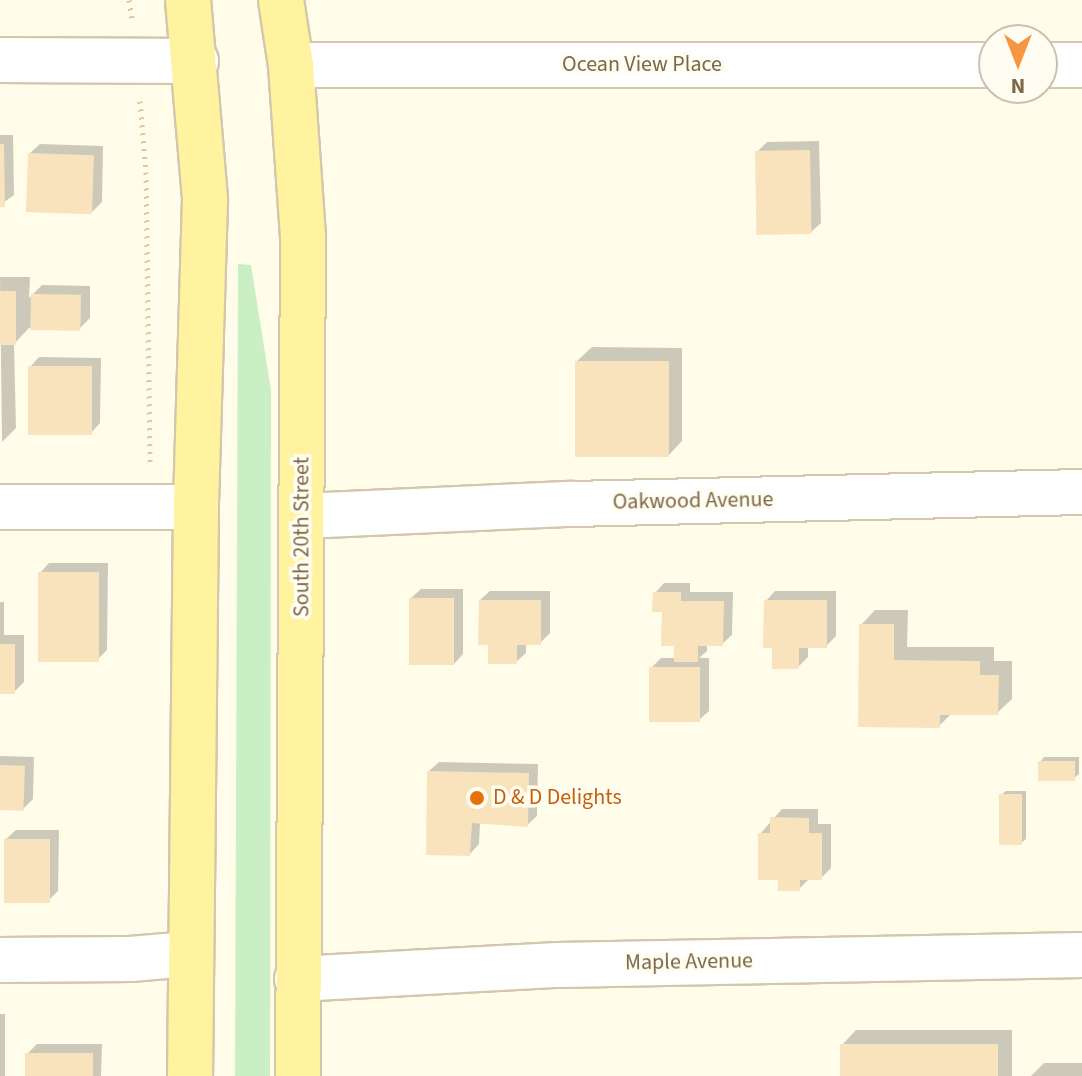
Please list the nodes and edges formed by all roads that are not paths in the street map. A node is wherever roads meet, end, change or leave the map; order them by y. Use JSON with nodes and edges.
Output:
{"nodes":[{"id":1,"x":188,"y":0,"type":"edge"},
{"id":2,"x":281,"y":0,"type":"edge"},
{"id":3,"x":0,"y":60,"type":"edge"},
{"id":4,"x":196,"y":61,"type":"junction"},
{"id":5,"x":291,"y":65,"type":"junction"},
{"id":6,"x":978,"y":65,"type":"edge"},
{"id":7,"x":1058,"y":65,"type":"edge"},
{"id":8,"x":1082,"y":65,"type":"edge"},
{"id":9,"x":1082,"y":492,"type":"edge"},
{"id":10,"x":0,"y":507,"type":"edge"},
{"id":11,"x":196,"y":507,"type":"junction"},
{"id":12,"x":303,"y":516,"type":"junction"},
{"id":13,"x":190,"y":954,"type":"junction"},
{"id":14,"x":1082,"y":955,"type":"edge"},
{"id":15,"x":0,"y":960,"type":"edge"},
{"id":16,"x":297,"y":979,"type":"junction"},
{"id":17,"x":190,"y":1076,"type":"edge"},
{"id":18,"x":298,"y":1076,"type":"edge"}],
"edges":[{"from":1,"to":4,"type":"main road"},
{"from":2,"to":5,"type":"main road","name":"South 20th Street"},
{"from":3,"to":4,"type":"street"},
{"from":4,"to":11,"type":"main road"},
{"from":5,"to":6,"type":"street","name":"Ocean View Place"},
{"from":5,"to":12,"type":"main road","name":"South 20th Street"},
{"from":7,"to":8,"type":"street"},
{"from":9,"to":12,"type":"street","name":"Oakwood Avenue"},
{"from":10,"to":11,"type":"street"},
{"from":11,"to":13,"type":"main road"},
{"from":12,"to":16,"type":"main road","name":"South 20th Street"},
{"from":13,"to":15,"type":"street"},
{"from":13,"to":17,"type":"main road"},
{"from":14,"to":16,"type":"street","name":"Maple Avenue"},
{"from":16,"to":18,"type":"main road","name":"South 20th Street"}]}
